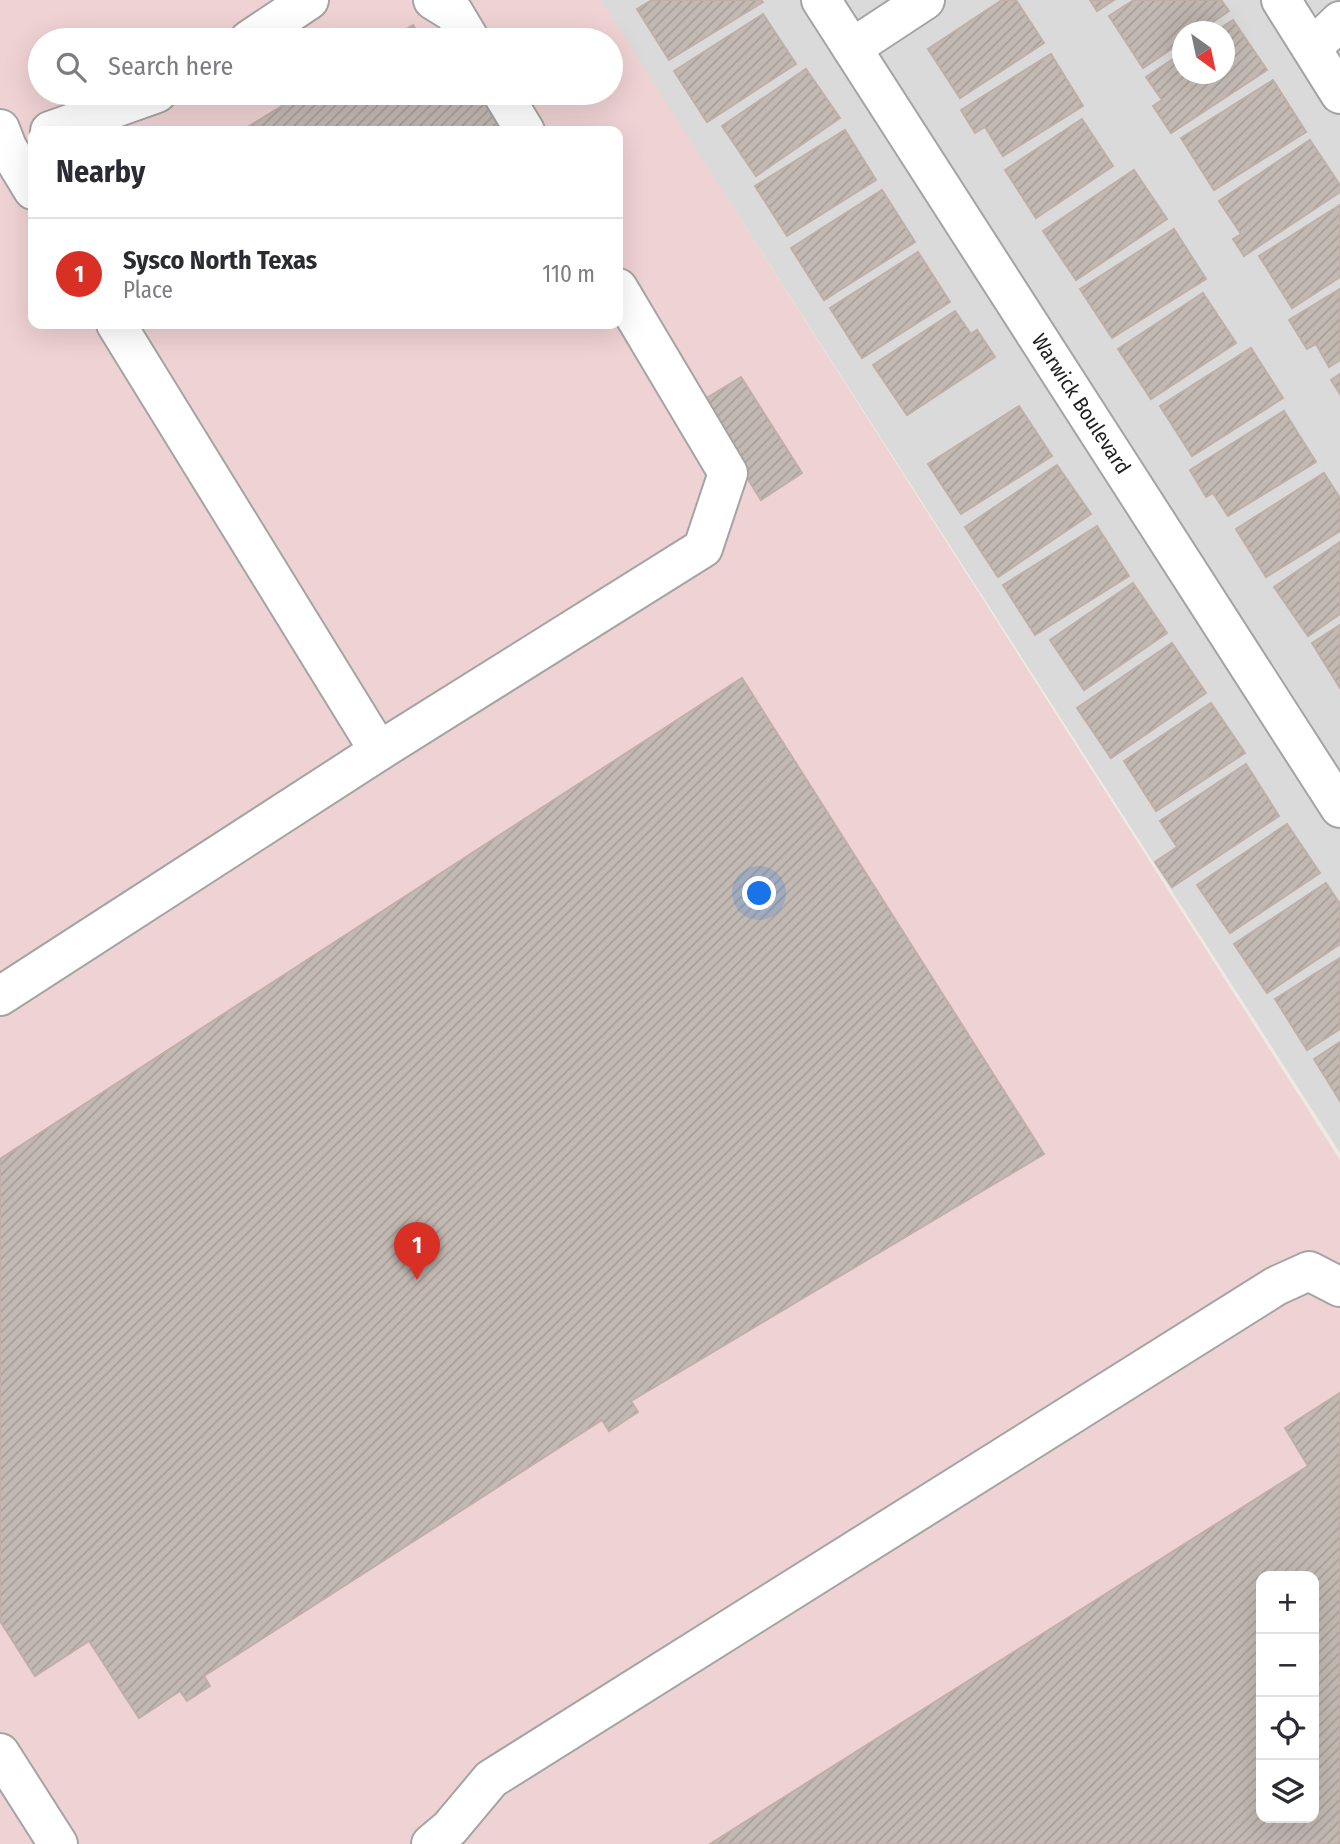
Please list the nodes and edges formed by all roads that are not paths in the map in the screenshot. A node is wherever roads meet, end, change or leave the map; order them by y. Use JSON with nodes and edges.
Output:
{"nodes":[{"id":1,"x":309,"y":0,"type":"edge"},
{"id":2,"x":433,"y":0,"type":"edge"},
{"id":3,"x":821,"y":0,"type":"edge"},
{"id":4,"x":925,"y":0,"type":"edge"},
{"id":5,"x":1280,"y":0,"type":"edge"},
{"id":6,"x":1340,"y":21,"type":"edge"},
{"id":7,"x":267,"y":28,"type":"edge"},
{"id":8,"x":463,"y":28,"type":"edge"},
{"id":9,"x":852,"y":48,"type":"junction"},
{"id":10,"x":1312,"y":48,"type":"junction"},
{"id":11,"x":1340,"y":94,"type":"edge"},
{"id":12,"x":123,"y":105,"type":"edge"},
{"id":13,"x":509,"y":105,"type":"edge"},
{"id":14,"x":64,"y":126,"type":"edge"},
{"id":15,"x":522,"y":126,"type":"edge"},
{"id":16,"x":10,"y":141,"type":"edge"},
{"id":17,"x":28,"y":179,"type":"edge"},
{"id":18,"x":623,"y":296,"type":"edge"},
{"id":19,"x":119,"y":329,"type":"edge"},
{"id":20,"x":379,"y":751,"type":"junction"},
{"id":21,"x":1340,"y":808,"type":"edge"},
{"id":22,"x":0,"y":996,"type":"edge"},
{"id":23,"x":1340,"y":1287,"type":"edge"},
{"id":24,"x":0,"y":1754,"type":"edge"},
{"id":25,"x":448,"y":1839,"type":"edge"},
{"id":26,"x":58,"y":1844,"type":"edge"}],
"edges":[{"from":1,"to":7,"type":"street"},
{"from":2,"to":8,"type":"street"},
{"from":3,"to":9,"type":"street","name":"Warwick Boulevard"},
{"from":4,"to":9,"type":"street"},
{"from":5,"to":10,"type":"street"},
{"from":6,"to":10,"type":"street"},
{"from":9,"to":21,"type":"street","name":"Warwick Boulevard"},
{"from":10,"to":11,"type":"street"},
{"from":12,"to":14,"type":"street"},
{"from":13,"to":15,"type":"street"},
{"from":16,"to":17,"type":"street"},
{"from":18,"to":20,"type":"street"},
{"from":19,"to":20,"type":"street"},
{"from":20,"to":22,"type":"street"},
{"from":23,"to":25,"type":"street"},
{"from":24,"to":26,"type":"street"}]}
